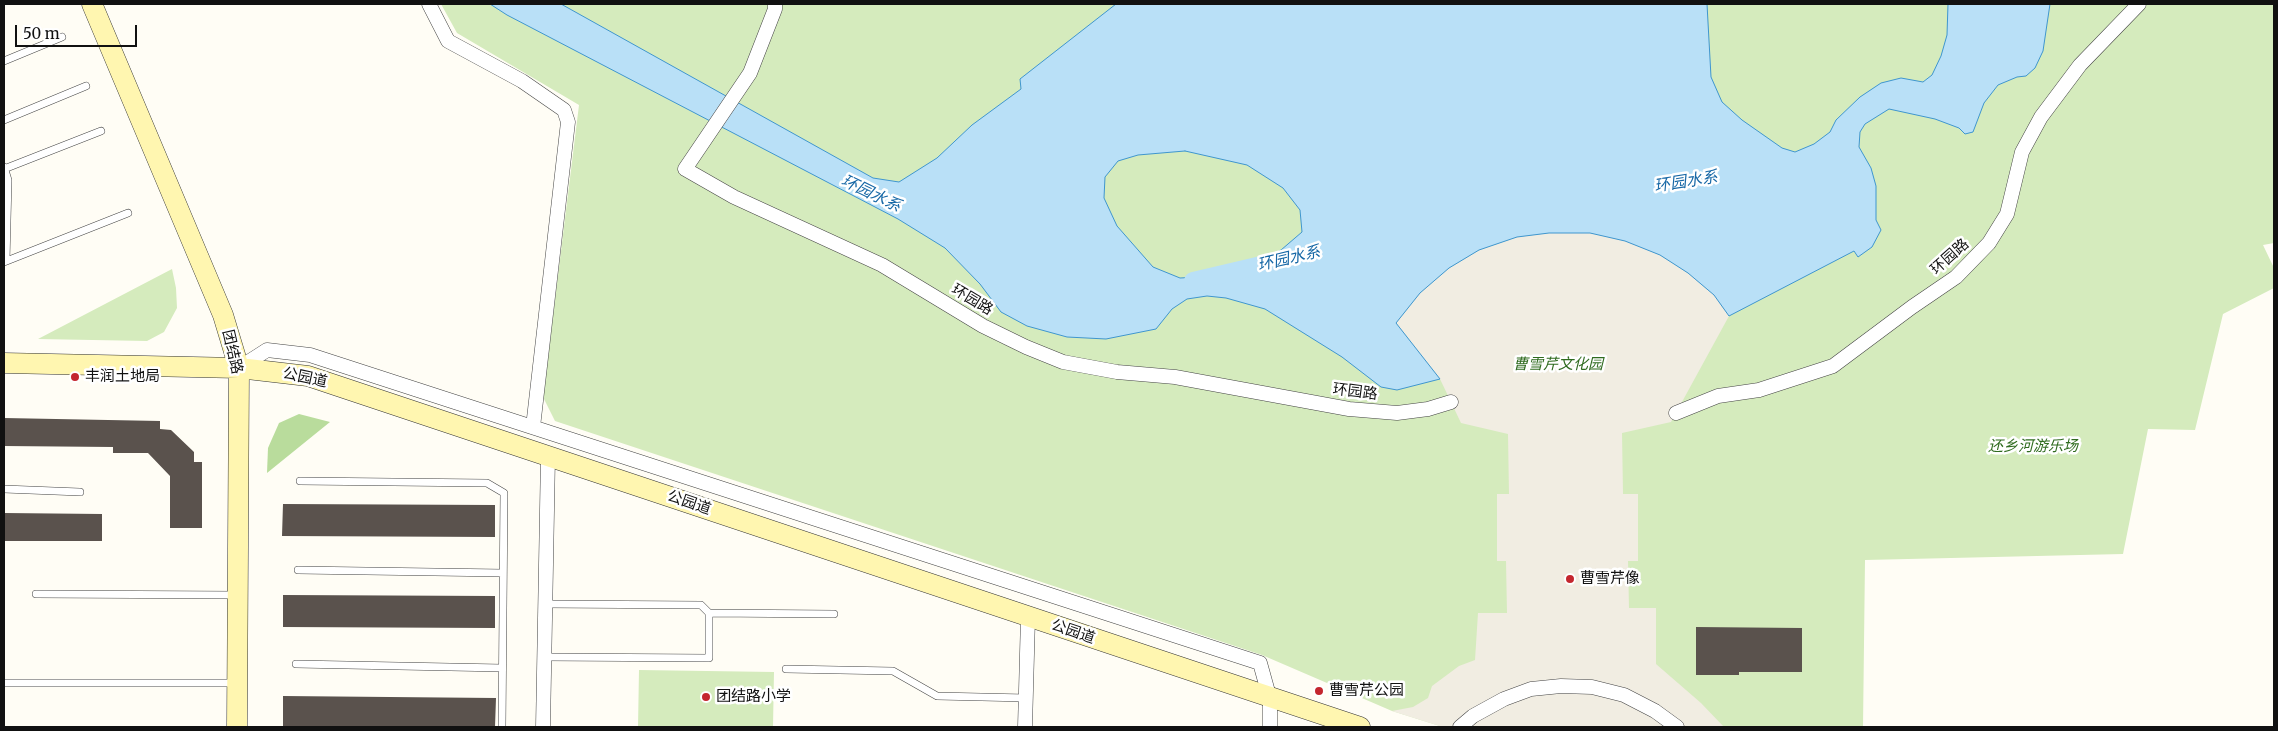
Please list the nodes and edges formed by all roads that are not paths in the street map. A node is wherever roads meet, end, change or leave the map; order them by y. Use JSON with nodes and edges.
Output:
{"nodes":[{"id":1,"x":92,"y":4,"type":"edge"},
{"id":2,"x":429,"y":4,"type":"edge"},
{"id":3,"x":774,"y":4,"type":"edge"},
{"id":4,"x":2139,"y":4,"type":"edge"},
{"id":5,"x":62,"y":37,"type":"dead end"},
{"id":6,"x":4,"y":61,"type":"edge"},
{"id":7,"x":86,"y":86,"type":"dead end"},
{"id":8,"x":4,"y":120,"type":"edge"},
{"id":9,"x":101,"y":130,"type":"dead end"},
{"id":10,"x":4,"y":168,"type":"edge"},
{"id":11,"x":6,"y":180,"type":"edge"},
{"id":12,"x":128,"y":213,"type":"dead end"},
{"id":13,"x":5,"y":262,"type":"edge"},
{"id":14,"x":4,"y":363,"type":"edge"},
{"id":15,"x":239,"y":368,"type":"junction"},
{"id":16,"x":1451,"y":402,"type":"dead end"},
{"id":17,"x":1676,"y":413,"type":"dead end"},
{"id":18,"x":533,"y":427,"type":"junction"},
{"id":19,"x":548,"y":456,"type":"junction"},
{"id":20,"x":300,"y":481,"type":"dead end"},
{"id":21,"x":4,"y":490,"type":"edge"},
{"id":22,"x":80,"y":492,"type":"dead end"},
{"id":23,"x":298,"y":570,"type":"dead end"},
{"id":24,"x":504,"y":573,"type":"junction"},
{"id":25,"x":36,"y":594,"type":"dead end"},
{"id":26,"x":238,"y":595,"type":"junction"},
{"id":27,"x":545,"y":604,"type":"junction"},
{"id":28,"x":709,"y":613,"type":"junction"},
{"id":29,"x":834,"y":614,"type":"dead end"},
{"id":30,"x":1028,"y":617,"type":"junction"},
{"id":31,"x":544,"y":657,"type":"junction"},
{"id":32,"x":296,"y":664,"type":"dead end"},
{"id":33,"x":502,"y":668,"type":"junction"},
{"id":34,"x":786,"y":668,"type":"dead end"},
{"id":35,"x":4,"y":683,"type":"edge"},
{"id":36,"x":237,"y":684,"type":"junction"},
{"id":37,"x":1026,"y":698,"type":"junction"},
{"id":38,"x":1270,"y":699,"type":"junction"},
{"id":39,"x":237,"y":727,"type":"edge"},
{"id":40,"x":502,"y":727,"type":"edge"},
{"id":41,"x":543,"y":727,"type":"edge"},
{"id":42,"x":1025,"y":727,"type":"edge"},
{"id":43,"x":1270,"y":727,"type":"edge"},
{"id":44,"x":1360,"y":727,"type":"edge"},
{"id":45,"x":1460,"y":727,"type":"edge"},
{"id":46,"x":1676,"y":727,"type":"edge"}],
"edges":[{"from":1,"to":15,"type":"main road","name":"团结路"},
{"from":2,"to":18,"type":"street"},
{"from":3,"to":16,"type":"street","name":"环园路"},
{"from":4,"to":17,"type":"street","name":"环园路"},
{"from":5,"to":6,"type":"lane"},
{"from":7,"to":8,"type":"lane"},
{"from":9,"to":10,"type":"lane"},
{"from":10,"to":11,"type":"lane"},
{"from":11,"to":13,"type":"lane"},
{"from":12,"to":13,"type":"lane"},
{"from":14,"to":15,"type":"main road","name":"公园道"},
{"from":15,"to":18,"type":"street"},
{"from":15,"to":19,"type":"main road","name":"公园道"},
{"from":15,"to":26,"type":"main road","name":"团结路"},
{"from":18,"to":38,"type":"street"},
{"from":19,"to":27,"type":"street"},
{"from":19,"to":30,"type":"main road","name":"公园道"},
{"from":20,"to":24,"type":"lane"},
{"from":21,"to":22,"type":"lane"},
{"from":23,"to":24,"type":"lane"},
{"from":24,"to":33,"type":"lane"},
{"from":25,"to":26,"type":"lane"},
{"from":26,"to":36,"type":"main road","name":"团结路"},
{"from":27,"to":28,"type":"lane"},
{"from":27,"to":31,"type":"street"},
{"from":28,"to":29,"type":"lane"},
{"from":28,"to":31,"type":"lane"},
{"from":30,"to":37,"type":"street"},
{"from":30,"to":38,"type":"main road","name":"公园道"},
{"from":31,"to":41,"type":"street"},
{"from":32,"to":33,"type":"lane"},
{"from":33,"to":40,"type":"lane"},
{"from":34,"to":37,"type":"lane"},
{"from":35,"to":36,"type":"lane"},
{"from":36,"to":39,"type":"main road","name":"团结路"},
{"from":37,"to":42,"type":"street"},
{"from":38,"to":43,"type":"street"},
{"from":38,"to":44,"type":"main road","name":"公园道"},
{"from":45,"to":46,"type":"street"}]}
